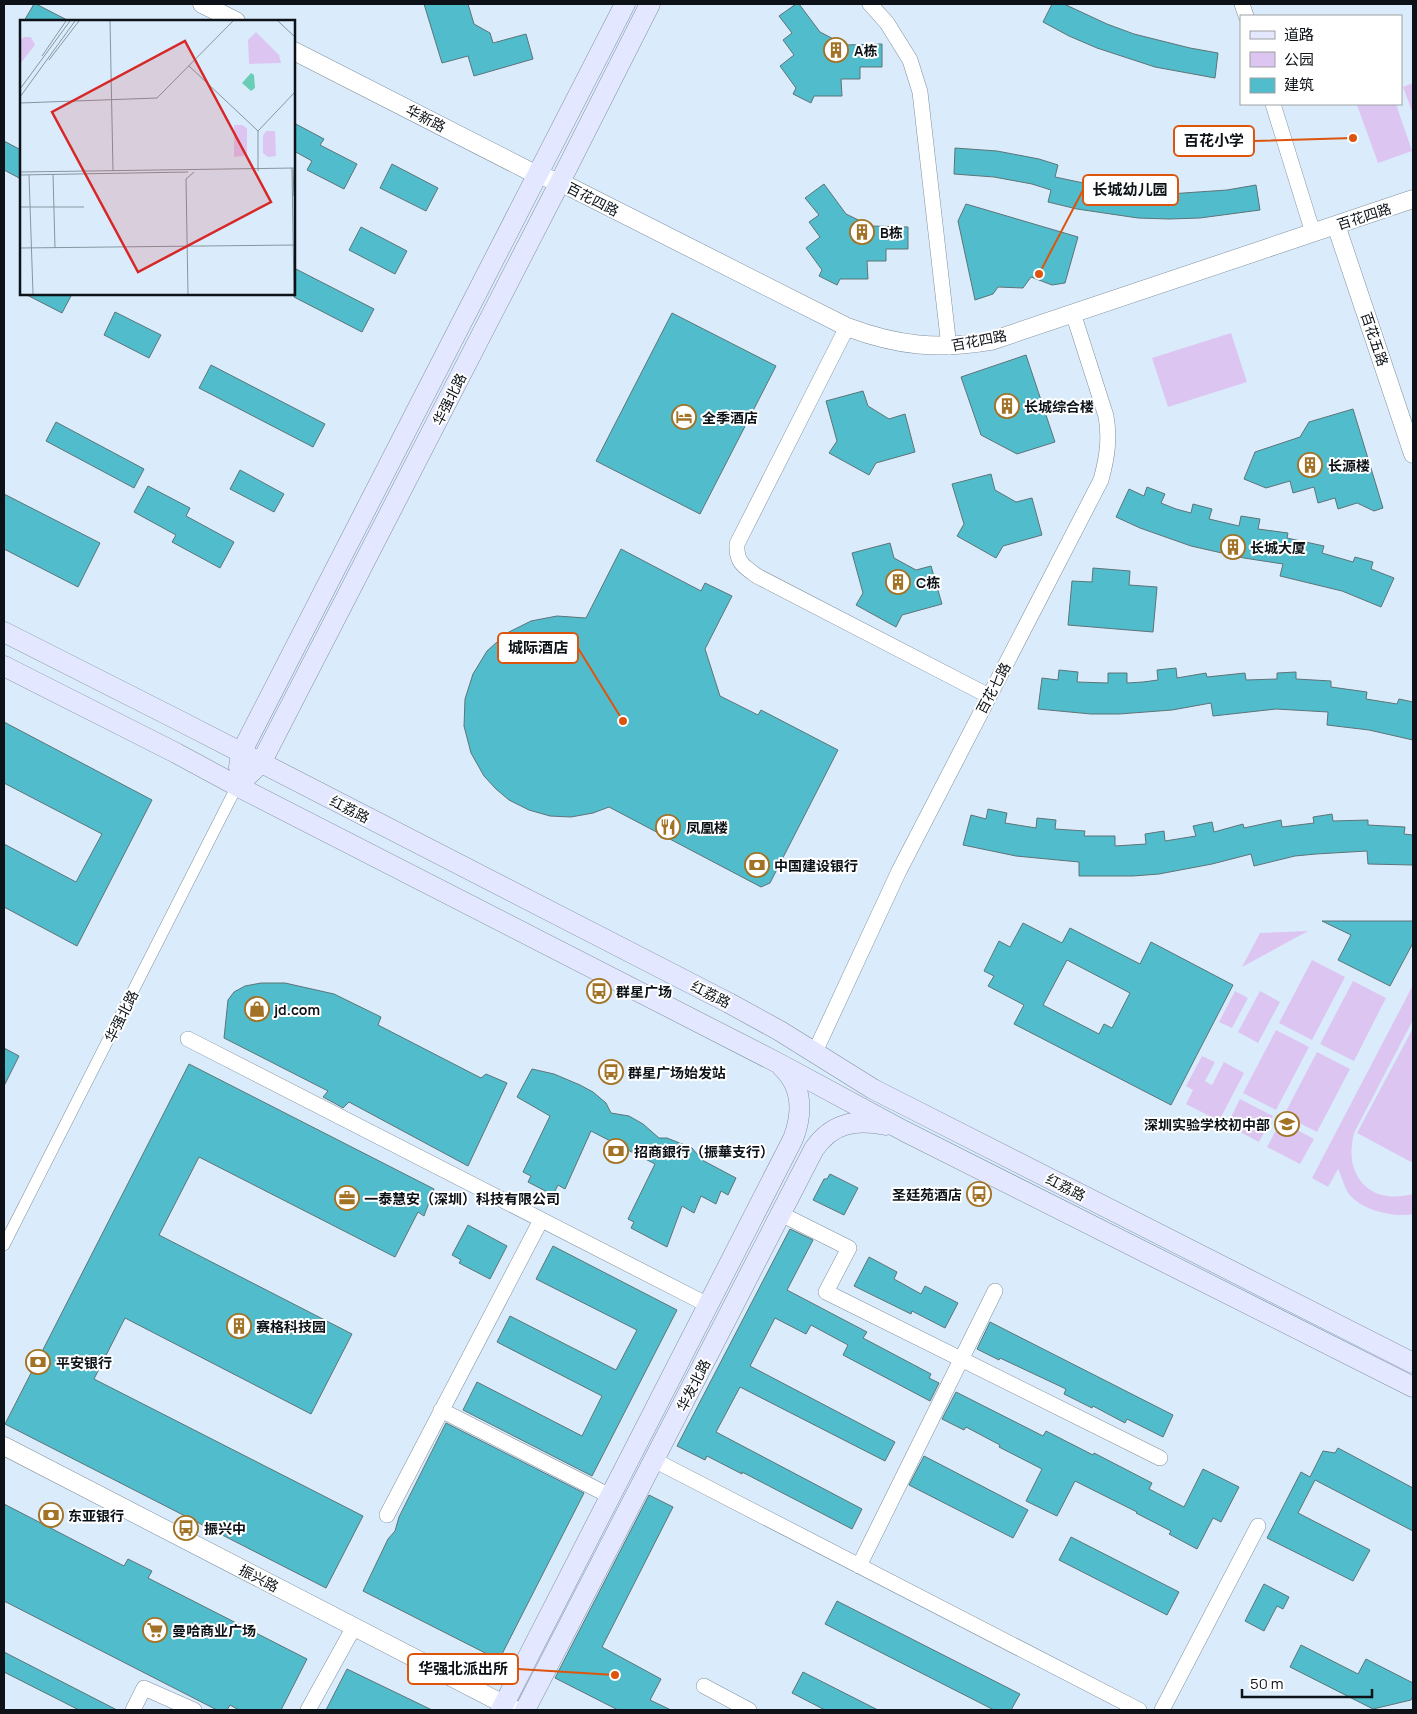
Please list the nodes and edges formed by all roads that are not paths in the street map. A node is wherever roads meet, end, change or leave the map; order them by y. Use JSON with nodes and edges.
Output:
{"nodes":[{"id":1,"x":202,"y":4,"type":"edge"},
{"id":2,"x":625,"y":4,"type":"edge"},
{"id":3,"x":650,"y":4,"type":"edge"},
{"id":4,"x":870,"y":4,"type":"edge"},
{"id":5,"x":234,"y":20,"type":"edge"},
{"id":6,"x":295,"y":52,"type":"edge"},
{"id":7,"x":1273,"y":105,"type":"edge"},
{"id":8,"x":537,"y":175,"type":"junction"},
{"id":9,"x":560,"y":182,"type":"junction"},
{"id":10,"x":1413,"y":199,"type":"edge"},
{"id":11,"x":1336,"y":225,"type":"junction"},
{"id":12,"x":1312,"y":233,"type":"junction"},
{"id":13,"x":1073,"y":313,"type":"junction"},
{"id":14,"x":847,"y":327,"type":"junction"},
{"id":15,"x":949,"y":347,"type":"junction"},
{"id":16,"x":1413,"y":454,"type":"edge"},
{"id":17,"x":4,"y":632,"type":"edge"},
{"id":18,"x":4,"y":666,"type":"edge"},
{"id":19,"x":989,"y":696,"type":"junction"},
{"id":20,"x":241,"y":753,"type":"junction"},
{"id":21,"x":261,"y":763,"type":"junction"},
{"id":22,"x":238,"y":786,"type":"junction"},
{"id":23,"x":188,"y":1039,"type":"dead end"},
{"id":24,"x":814,"y":1054,"type":"junction"},
{"id":25,"x":778,"y":1063,"type":"junction"},
{"id":26,"x":904,"y":1130,"type":"junction"},
{"id":27,"x":781,"y":1214,"type":"junction"},
{"id":28,"x":541,"y":1220,"type":"junction"},
{"id":29,"x":4,"y":1245,"type":"edge"},
{"id":30,"x":995,"y":1291,"type":"dead end"},
{"id":31,"x":708,"y":1305,"type":"junction"},
{"id":32,"x":961,"y":1359,"type":"junction"},
{"id":33,"x":1413,"y":1363,"type":"edge"},
{"id":34,"x":1413,"y":1387,"type":"edge"},
{"id":35,"x":441,"y":1410,"type":"junction"},
{"id":36,"x":4,"y":1446,"type":"edge"},
{"id":37,"x":1160,"y":1458,"type":"dead end"},
{"id":38,"x":654,"y":1460,"type":"junction"},
{"id":39,"x":610,"y":1496,"type":"junction"},
{"id":40,"x":387,"y":1515,"type":"dead end"},
{"id":41,"x":1258,"y":1526,"type":"dead end"},
{"id":42,"x":859,"y":1566,"type":"junction"},
{"id":43,"x":354,"y":1627,"type":"junction"},
{"id":44,"x":704,"y":1686,"type":"dead end"},
{"id":45,"x":506,"y":1708,"type":"edge"},
{"id":46,"x":134,"y":1710,"type":"edge"},
{"id":47,"x":194,"y":1710,"type":"edge"},
{"id":48,"x":308,"y":1710,"type":"edge"},
{"id":49,"x":525,"y":1710,"type":"edge"},
{"id":50,"x":749,"y":1710,"type":"edge"},
{"id":51,"x":1139,"y":1710,"type":"edge"},
{"id":52,"x":1162,"y":1710,"type":"edge"}],
"edges":[{"from":1,"to":5,"type":"street"},
{"from":2,"to":8,"type":"main road","name":"华强北路"},
{"from":3,"to":9,"type":"main road","name":"华强北路"},
{"from":4,"to":15,"type":"street"},
{"from":6,"to":8,"type":"street","name":"华新路"},
{"from":7,"to":12,"type":"street"},
{"from":8,"to":9,"type":"street","name":"华新路"},
{"from":8,"to":20,"type":"main road","name":"华强北路"},
{"from":9,"to":14,"type":"street","name":"百花四路"},
{"from":9,"to":21,"type":"main road","name":"华强北路"},
{"from":10,"to":11,"type":"street","name":"百花四路"},
{"from":11,"to":12,"type":"street","name":"百花四路"},
{"from":11,"to":16,"type":"street","name":"百花五路"},
{"from":12,"to":13,"type":"street","name":"百花四路"},
{"from":13,"to":15,"type":"street","name":"百花四路"},
{"from":13,"to":19,"type":"street","name":"百花七路"},
{"from":14,"to":15,"type":"street","name":"百花四路"},
{"from":14,"to":19,"type":"street"},
{"from":17,"to":20,"type":"main road","name":"红荔路"},
{"from":18,"to":22,"type":"main road","name":"红荔路"},
{"from":19,"to":24,"type":"street","name":"百花七路"},
{"from":20,"to":21,"type":"main road","name":"红荔路"},
{"from":20,"to":22,"type":"main road","name":"华强北路"},
{"from":21,"to":22,"type":"main road","name":"华强北路"},
{"from":21,"to":24,"type":"main road","name":"红荔路"},
{"from":22,"to":25,"type":"main road","name":"红荔路"},
{"from":22,"to":29,"type":"street","name":"华强北路"},
{"from":23,"to":28,"type":"street"},
{"from":24,"to":33,"type":"main road","name":"红荔路"},
{"from":25,"to":26,"type":"main road","name":"红荔路"},
{"from":25,"to":31,"type":"main road","name":"华发北路"},
{"from":26,"to":27,"type":"main road","name":"华发北路"},
{"from":26,"to":34,"type":"main road","name":"红荔路"},
{"from":27,"to":32,"type":"street"},
{"from":27,"to":38,"type":"main road","name":"华发北路"},
{"from":28,"to":31,"type":"street"},
{"from":28,"to":35,"type":"street"},
{"from":30,"to":32,"type":"street"},
{"from":31,"to":39,"type":"main road","name":"华发北路"},
{"from":32,"to":37,"type":"street"},
{"from":32,"to":42,"type":"street"},
{"from":35,"to":39,"type":"street"},
{"from":35,"to":40,"type":"street"},
{"from":36,"to":43,"type":"street","name":"振兴路"},
{"from":38,"to":42,"type":"street"},
{"from":38,"to":49,"type":"main road","name":"华发北路"},
{"from":39,"to":45,"type":"main road","name":"华发北路"},
{"from":41,"to":52,"type":"street"},
{"from":42,"to":51,"type":"street"},
{"from":43,"to":45,"type":"street","name":"振兴路"},
{"from":43,"to":48,"type":"street"},
{"from":44,"to":50,"type":"street"},
{"from":46,"to":47,"type":"street"}]}
